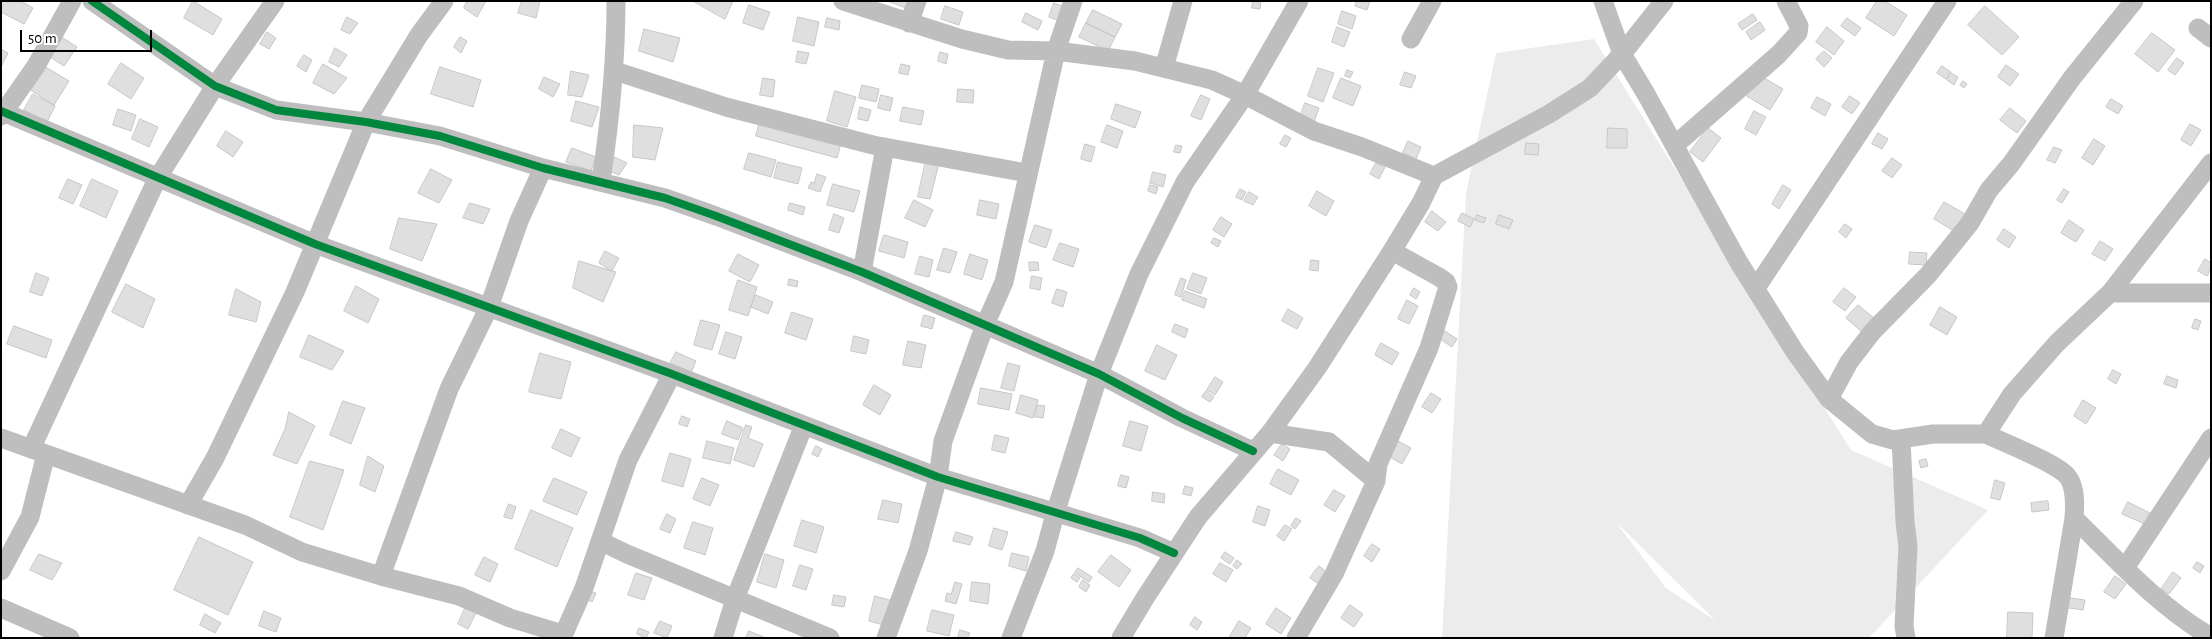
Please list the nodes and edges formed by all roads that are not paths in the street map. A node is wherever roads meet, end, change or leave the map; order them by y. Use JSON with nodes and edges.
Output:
{"nodes":[{"id":1,"x":72,"y":1,"type":"edge"},
{"id":2,"x":92,"y":1,"type":"edge"},
{"id":3,"x":275,"y":1,"type":"edge"},
{"id":4,"x":444,"y":1,"type":"edge"},
{"id":5,"x":616,"y":1,"type":"edge"},
{"id":6,"x":843,"y":1,"type":"edge"},
{"id":7,"x":917,"y":1,"type":"edge"},
{"id":8,"x":1073,"y":1,"type":"edge"},
{"id":9,"x":1183,"y":1,"type":"edge"},
{"id":10,"x":1299,"y":1,"type":"edge"},
{"id":11,"x":1432,"y":1,"type":"edge"},
{"id":12,"x":1603,"y":1,"type":"edge"},
{"id":13,"x":1664,"y":1,"type":"edge"},
{"id":14,"x":1786,"y":1,"type":"edge"},
{"id":15,"x":1947,"y":1,"type":"edge"},
{"id":16,"x":2134,"y":1,"type":"edge"},
{"id":17,"x":909,"y":23,"type":"junction"},
{"id":18,"x":1411,"y":39,"type":"dead end"},
{"id":19,"x":1056,"y":51,"type":"junction"},
{"id":20,"x":1622,"y":54,"type":"junction"},
{"id":21,"x":1164,"y":68,"type":"junction"},
{"id":22,"x":615,"y":71,"type":"junction"},
{"id":23,"x":215,"y":86,"type":"junction"},
{"id":24,"x":1245,"y":95,"type":"junction"},
{"id":25,"x":2,"y":113,"type":"edge"},
{"id":26,"x":366,"y":122,"type":"junction"},
{"id":27,"x":1675,"y":145,"type":"junction"},
{"id":28,"x":885,"y":147,"type":"junction"},
{"id":29,"x":2211,"y":163,"type":"edge"},
{"id":30,"x":544,"y":168,"type":"junction"},
{"id":31,"x":1027,"y":174,"type":"junction"},
{"id":32,"x":1434,"y":176,"type":"junction"},
{"id":33,"x":157,"y":179,"type":"junction"},
{"id":34,"x":601,"y":181,"type":"junction"},
{"id":35,"x":315,"y":244,"type":"junction"},
{"id":36,"x":1392,"y":251,"type":"junction"},
{"id":37,"x":862,"y":272,"type":"junction"},
{"id":38,"x":1756,"y":288,"type":"junction"},
{"id":39,"x":2110,"y":293,"type":"junction"},
{"id":40,"x":2211,"y":293,"type":"edge"},
{"id":41,"x":490,"y":307,"type":"junction"},
{"id":42,"x":985,"y":325,"type":"junction"},
{"id":43,"x":672,"y":374,"type":"junction"},
{"id":44,"x":1099,"y":374,"type":"junction"},
{"id":45,"x":1829,"y":398,"type":"junction"},
{"id":46,"x":804,"y":426,"type":"junction"},
{"id":47,"x":1270,"y":433,"type":"junction"},
{"id":48,"x":1986,"y":434,"type":"junction"},
{"id":49,"x":1,"y":438,"type":"edge"},
{"id":50,"x":2211,"y":438,"type":"edge"},
{"id":51,"x":1901,"y":439,"type":"junction"},
{"id":52,"x":38,"y":452,"type":"junction"},
{"id":53,"x":1253,"y":452,"type":"junction"},
{"id":54,"x":938,"y":477,"type":"junction"},
{"id":55,"x":1376,"y":480,"type":"junction"},
{"id":56,"x":188,"y":505,"type":"junction"},
{"id":57,"x":1054,"y":514,"type":"junction"},
{"id":58,"x":2074,"y":518,"type":"junction"},
{"id":59,"x":600,"y":541,"type":"junction"},
{"id":60,"x":1174,"y":554,"type":"junction"},
{"id":61,"x":2124,"y":568,"type":"junction"},
{"id":62,"x":1,"y":570,"type":"edge"},
{"id":63,"x":381,"y":576,"type":"junction"},
{"id":64,"x":736,"y":599,"type":"junction"},
{"id":65,"x":1,"y":608,"type":"edge"},
{"id":66,"x":2184,"y":630,"type":"edge"},
{"id":67,"x":563,"y":636,"type":"edge"},
{"id":68,"x":2211,"y":637,"type":"edge"},
{"id":69,"x":70,"y":638,"type":"edge"},
{"id":70,"x":722,"y":638,"type":"edge"},
{"id":71,"x":830,"y":638,"type":"edge"},
{"id":72,"x":886,"y":638,"type":"edge"},
{"id":73,"x":1012,"y":638,"type":"edge"},
{"id":74,"x":1122,"y":638,"type":"edge"},
{"id":75,"x":1296,"y":638,"type":"edge"},
{"id":76,"x":1906,"y":638,"type":"edge"},
{"id":77,"x":2054,"y":638,"type":"edge"}],
"edges":[{"from":1,"to":25,"type":"street"},
{"from":2,"to":23,"type":"street"},
{"from":3,"to":23,"type":"street"},
{"from":4,"to":26,"type":"street"},
{"from":5,"to":22,"type":"street"},
{"from":6,"to":17,"type":"street"},
{"from":7,"to":17,"type":"street"},
{"from":8,"to":19,"type":"street"},
{"from":9,"to":21,"type":"street"},
{"from":10,"to":24,"type":"street"},
{"from":11,"to":18,"type":"street"},
{"from":12,"to":20,"type":"street"},
{"from":13,"to":20,"type":"street"},
{"from":14,"to":27,"type":"street"},
{"from":15,"to":38,"type":"street"},
{"from":16,"to":45,"type":"street"},
{"from":17,"to":19,"type":"street"},
{"from":19,"to":21,"type":"street"},
{"from":19,"to":31,"type":"street"},
{"from":20,"to":27,"type":"street"},
{"from":20,"to":32,"type":"street"},
{"from":21,"to":24,"type":"street"},
{"from":22,"to":28,"type":"street"},
{"from":22,"to":34,"type":"street"},
{"from":23,"to":26,"type":"street"},
{"from":23,"to":33,"type":"street"},
{"from":24,"to":32,"type":"street"},
{"from":24,"to":44,"type":"street"},
{"from":25,"to":33,"type":"street"},
{"from":26,"to":30,"type":"street"},
{"from":26,"to":35,"type":"street"},
{"from":27,"to":38,"type":"street"},
{"from":28,"to":31,"type":"street"},
{"from":28,"to":37,"type":"street"},
{"from":29,"to":39,"type":"street"},
{"from":30,"to":34,"type":"street"},
{"from":30,"to":41,"type":"street"},
{"from":31,"to":42,"type":"street"},
{"from":32,"to":36,"type":"street"},
{"from":33,"to":35,"type":"street"},
{"from":33,"to":52,"type":"street"},
{"from":34,"to":37,"type":"street"},
{"from":35,"to":41,"type":"street"},
{"from":35,"to":56,"type":"street"},
{"from":36,"to":47,"type":"street"},
{"from":36,"to":55,"type":"street"},
{"from":37,"to":42,"type":"street"},
{"from":38,"to":45,"type":"street"},
{"from":39,"to":40,"type":"street"},
{"from":39,"to":48,"type":"street"},
{"from":41,"to":43,"type":"street"},
{"from":41,"to":63,"type":"street"},
{"from":42,"to":44,"type":"street"},
{"from":42,"to":54,"type":"street"},
{"from":43,"to":46,"type":"street"},
{"from":43,"to":59,"type":"street"},
{"from":44,"to":53,"type":"street"},
{"from":44,"to":57,"type":"street"},
{"from":45,"to":51,"type":"street"},
{"from":46,"to":54,"type":"street"},
{"from":46,"to":64,"type":"street"},
{"from":47,"to":53,"type":"street"},
{"from":47,"to":55,"type":"street"},
{"from":48,"to":51,"type":"street"},
{"from":48,"to":58,"type":"street"},
{"from":49,"to":52,"type":"street"},
{"from":50,"to":61,"type":"street"},
{"from":51,"to":76,"type":"street"},
{"from":52,"to":56,"type":"street"},
{"from":52,"to":62,"type":"street"},
{"from":53,"to":60,"type":"street"},
{"from":54,"to":57,"type":"street"},
{"from":54,"to":72,"type":"street"},
{"from":55,"to":75,"type":"street"},
{"from":56,"to":63,"type":"street"},
{"from":57,"to":60,"type":"street"},
{"from":57,"to":73,"type":"street"},
{"from":58,"to":61,"type":"street"},
{"from":58,"to":77,"type":"street"},
{"from":59,"to":64,"type":"street"},
{"from":59,"to":67,"type":"street"},
{"from":60,"to":74,"type":"street"},
{"from":61,"to":66,"type":"street"},
{"from":63,"to":67,"type":"street"},
{"from":64,"to":70,"type":"street"},
{"from":64,"to":71,"type":"street"},
{"from":65,"to":69,"type":"street"},
{"from":66,"to":68,"type":"street"}]}
